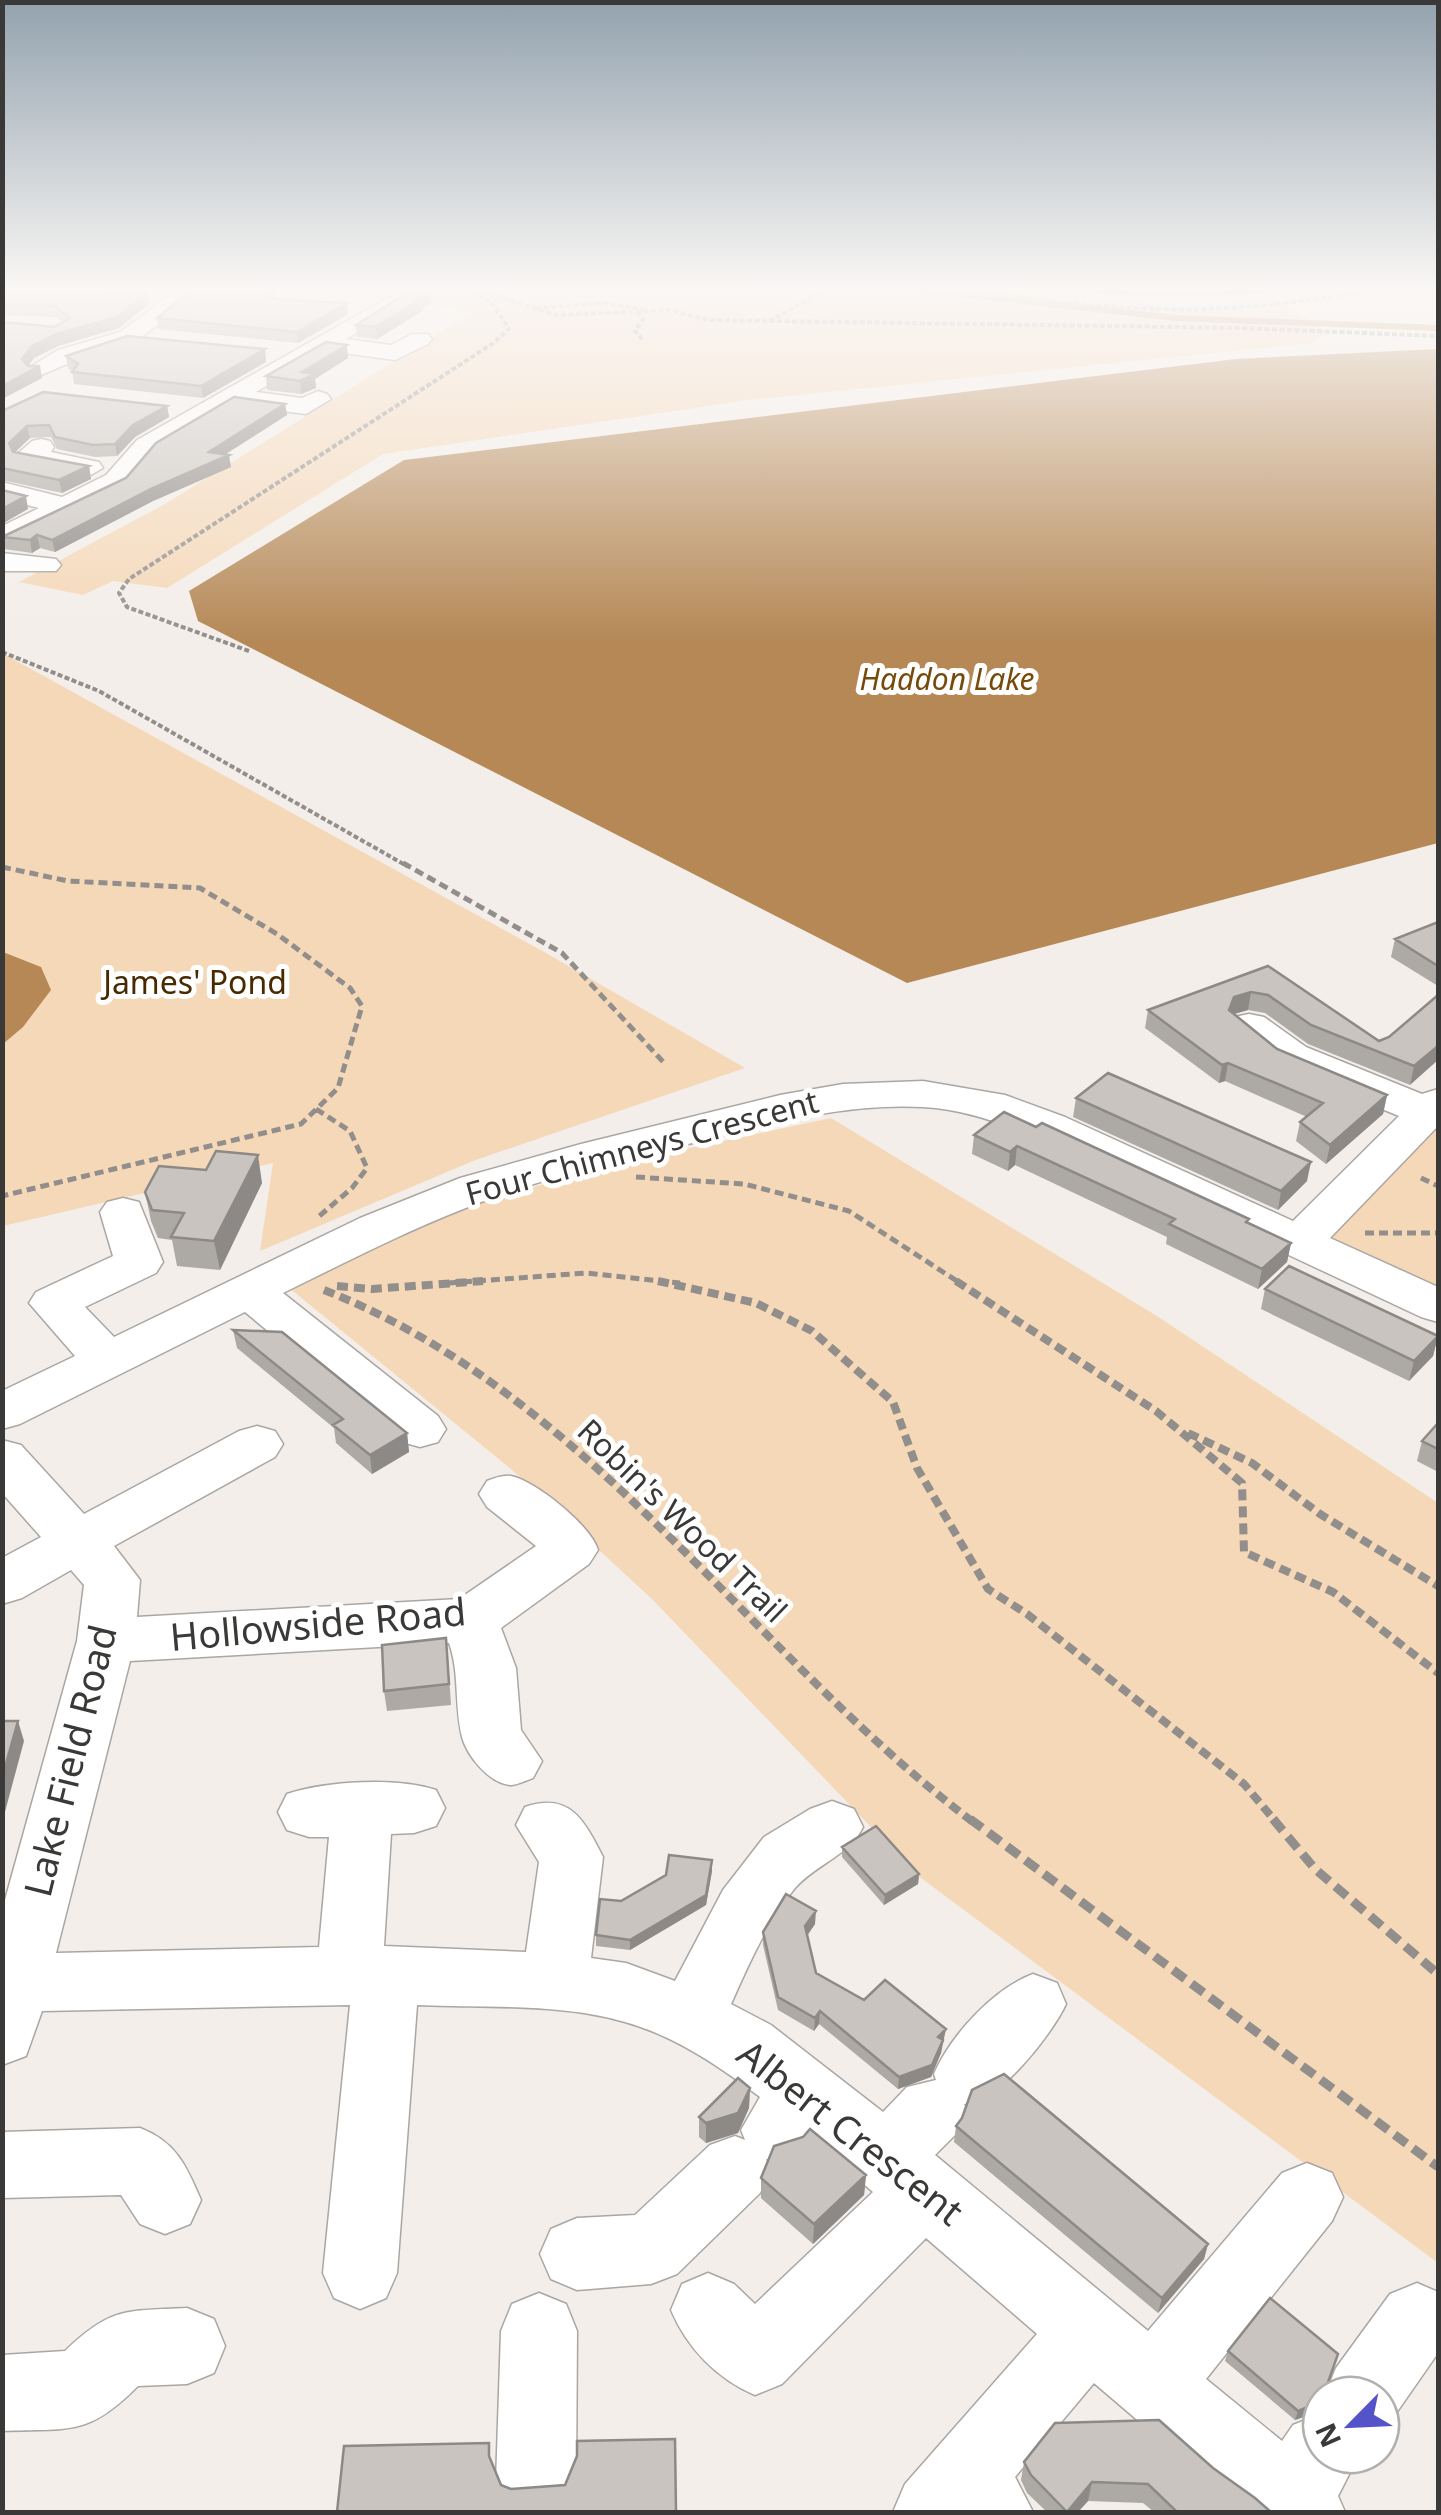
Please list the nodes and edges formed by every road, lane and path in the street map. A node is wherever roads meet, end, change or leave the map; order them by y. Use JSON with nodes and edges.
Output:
{"nodes":[{"id":1,"x":215,"y":406,"type":"edge"},
{"id":2,"x":396,"y":406,"type":"edge"},
{"id":3,"x":42,"y":447,"type":"dead end"},
{"id":4,"x":128,"y":468,"type":"junction"},
{"id":5,"x":2,"y":490,"type":"edge"},
{"id":6,"x":68,"y":507,"type":"junction"},
{"id":7,"x":2,"y":538,"type":"edge"},
{"id":8,"x":2,"y":562,"type":"edge"},
{"id":9,"x":46,"y":565,"type":"dead end"},
{"id":10,"x":249,"y":650,"type":"dead end"},
{"id":11,"x":2,"y":652,"type":"edge"},
{"id":12,"x":2,"y":867,"type":"edge"},
{"id":13,"x":1249,"y":1026,"type":"edge"},
{"id":14,"x":666,"y":1065,"type":"dead end"},
{"id":15,"x":1433,"y":1107,"type":"edge"},
{"id":16,"x":316,"y":1109,"type":"junction"},
{"id":17,"x":629,"y":1178,"type":"dead end"},
{"id":18,"x":1421,"y":1178,"type":"dead end"},
{"id":19,"x":1438,"y":1186,"type":"edge"},
{"id":20,"x":2,"y":1196,"type":"edge"},
{"id":21,"x":124,"y":1212,"type":"dead end"},
{"id":22,"x":1351,"y":1233,"type":"dead end"},
{"id":23,"x":1438,"y":1233,"type":"edge"},
{"id":24,"x":1300,"y":1240,"type":"junction"},
{"id":25,"x":329,"y":1278,"type":"dead end"},
{"id":26,"x":279,"y":1286,"type":"junction"},
{"id":27,"x":1438,"y":1306,"type":"edge"},
{"id":28,"x":109,"y":1360,"type":"junction"},
{"id":29,"x":2,"y":1412,"type":"edge"},
{"id":30,"x":1177,"y":1428,"type":"junction"},
{"id":31,"x":420,"y":1429,"type":"dead end"},
{"id":32,"x":257,"y":1444,"type":"dead end"},
{"id":33,"x":2,"y":1458,"type":"edge"},
{"id":34,"x":506,"y":1494,"type":"dead end"},
{"id":35,"x":76,"y":1541,"type":"junction"},
{"id":36,"x":2,"y":1583,"type":"edge"},
{"id":37,"x":1438,"y":1586,"type":"edge"},
{"id":38,"x":470,"y":1620,"type":"junction"},
{"id":39,"x":106,"y":1641,"type":"junction"},
{"id":40,"x":1438,"y":1673,"type":"edge"},
{"id":41,"x":512,"y":1760,"type":"dead end"},
{"id":42,"x":362,"y":1811,"type":"dead end"},
{"id":43,"x":546,"y":1825,"type":"dead end"},
{"id":44,"x":832,"y":1827,"type":"dead end"},
{"id":45,"x":1438,"y":1974,"type":"edge"},
{"id":46,"x":367,"y":1975,"type":"junction"},
{"id":47,"x":555,"y":1982,"type":"junction"},
{"id":48,"x":7,"y":2000,"type":"edge"},
{"id":49,"x":1033,"y":2004,"type":"dead end"},
{"id":50,"x":692,"y":2016,"type":"junction"},
{"id":51,"x":772,"y":2130,"type":"junction"},
{"id":52,"x":928,"y":2133,"type":"junction"},
{"id":53,"x":2,"y":2165,"type":"edge"},
{"id":54,"x":1438,"y":2167,"type":"edge"},
{"id":55,"x":1307,"y":2197,"type":"dead end"},
{"id":56,"x":165,"y":2200,"type":"dead end"},
{"id":57,"x":577,"y":2254,"type":"dead end"},
{"id":58,"x":360,"y":2273,"type":"dead end"},
{"id":59,"x":708,"y":2310,"type":"dead end"},
{"id":60,"x":1417,"y":2320,"type":"dead end"},
{"id":61,"x":1090,"y":2330,"type":"junction"},
{"id":62,"x":539,"y":2331,"type":"dead end"},
{"id":63,"x":186,"y":2346,"type":"dead end"},
{"id":64,"x":1377,"y":2375,"type":"edge"},
{"id":65,"x":1156,"y":2382,"type":"junction"},
{"id":66,"x":2,"y":2393,"type":"edge"},
{"id":67,"x":536,"y":2482,"type":"dead end"},
{"id":68,"x":1305,"y":2488,"type":"edge"},
{"id":69,"x":962,"y":2502,"type":"edge"}],
"edges":[{"from":1,"to":4,"type":"street"},
{"from":2,"to":10,"type":"path"},
{"from":3,"to":4,"type":"street"},
{"from":4,"to":6,"type":"street"},
{"from":5,"to":6,"type":"street"},
{"from":6,"to":7,"type":"street"},
{"from":8,"to":9,"type":"street"},
{"from":11,"to":14,"type":"path"},
{"from":12,"to":16,"type":"path"},
{"from":13,"to":15,"type":"street"},
{"from":15,"to":24,"type":"street"},
{"from":16,"to":20,"type":"path"},
{"from":16,"to":26,"type":"path"},
{"from":17,"to":30,"type":"path"},
{"from":18,"to":19,"type":"path"},
{"from":21,"to":28,"type":"street"},
{"from":22,"to":23,"type":"path"},
{"from":24,"to":26,"type":"street","name":"Four Chimneys Crescent"},
{"from":24,"to":27,"type":"street","name":"Four Chimneys Crescent"},
{"from":25,"to":26,"type":"path"},
{"from":26,"to":28,"type":"street","name":"Four Chimneys Crescent"},
{"from":26,"to":31,"type":"street"},
{"from":26,"to":45,"type":"path"},
{"from":26,"to":54,"type":"path","name":"Robin's Wood Trail"},
{"from":28,"to":29,"type":"street","name":"Four Chimneys Crescent"},
{"from":30,"to":37,"type":"path"},
{"from":30,"to":40,"type":"path"},
{"from":32,"to":35,"type":"street"},
{"from":33,"to":35,"type":"street","name":"Lake Field Road"},
{"from":34,"to":38,"type":"street","name":"Hollowside Road"},
{"from":35,"to":36,"type":"street"},
{"from":35,"to":39,"type":"street","name":"Lake Field Road"},
{"from":38,"to":39,"type":"street","name":"Hollowside Road"},
{"from":38,"to":41,"type":"street"},
{"from":39,"to":48,"type":"street","name":"Lake Field Road"},
{"from":42,"to":46,"type":"street"},
{"from":43,"to":47,"type":"street"},
{"from":44,"to":50,"type":"street"},
{"from":46,"to":47,"type":"street","name":"Albert Crescent"},
{"from":46,"to":48,"type":"street","name":"Albert Crescent"},
{"from":46,"to":58,"type":"street"},
{"from":47,"to":50,"type":"street","name":"Albert Crescent"},
{"from":49,"to":52,"type":"street"},
{"from":50,"to":51,"type":"street","name":"Albert Crescent"},
{"from":51,"to":52,"type":"street","name":"Albert Crescent"},
{"from":51,"to":57,"type":"street"},
{"from":52,"to":59,"type":"street"},
{"from":52,"to":61,"type":"street","name":"Albert Crescent"},
{"from":53,"to":56,"type":"street"},
{"from":55,"to":65,"type":"street"},
{"from":60,"to":64,"type":"street"},
{"from":61,"to":65,"type":"street","name":"Albert Crescent"},
{"from":61,"to":69,"type":"street"},
{"from":62,"to":67,"type":"street"},
{"from":63,"to":66,"type":"street"},
{"from":65,"to":68,"type":"street","name":"Albert Crescent"}]}
